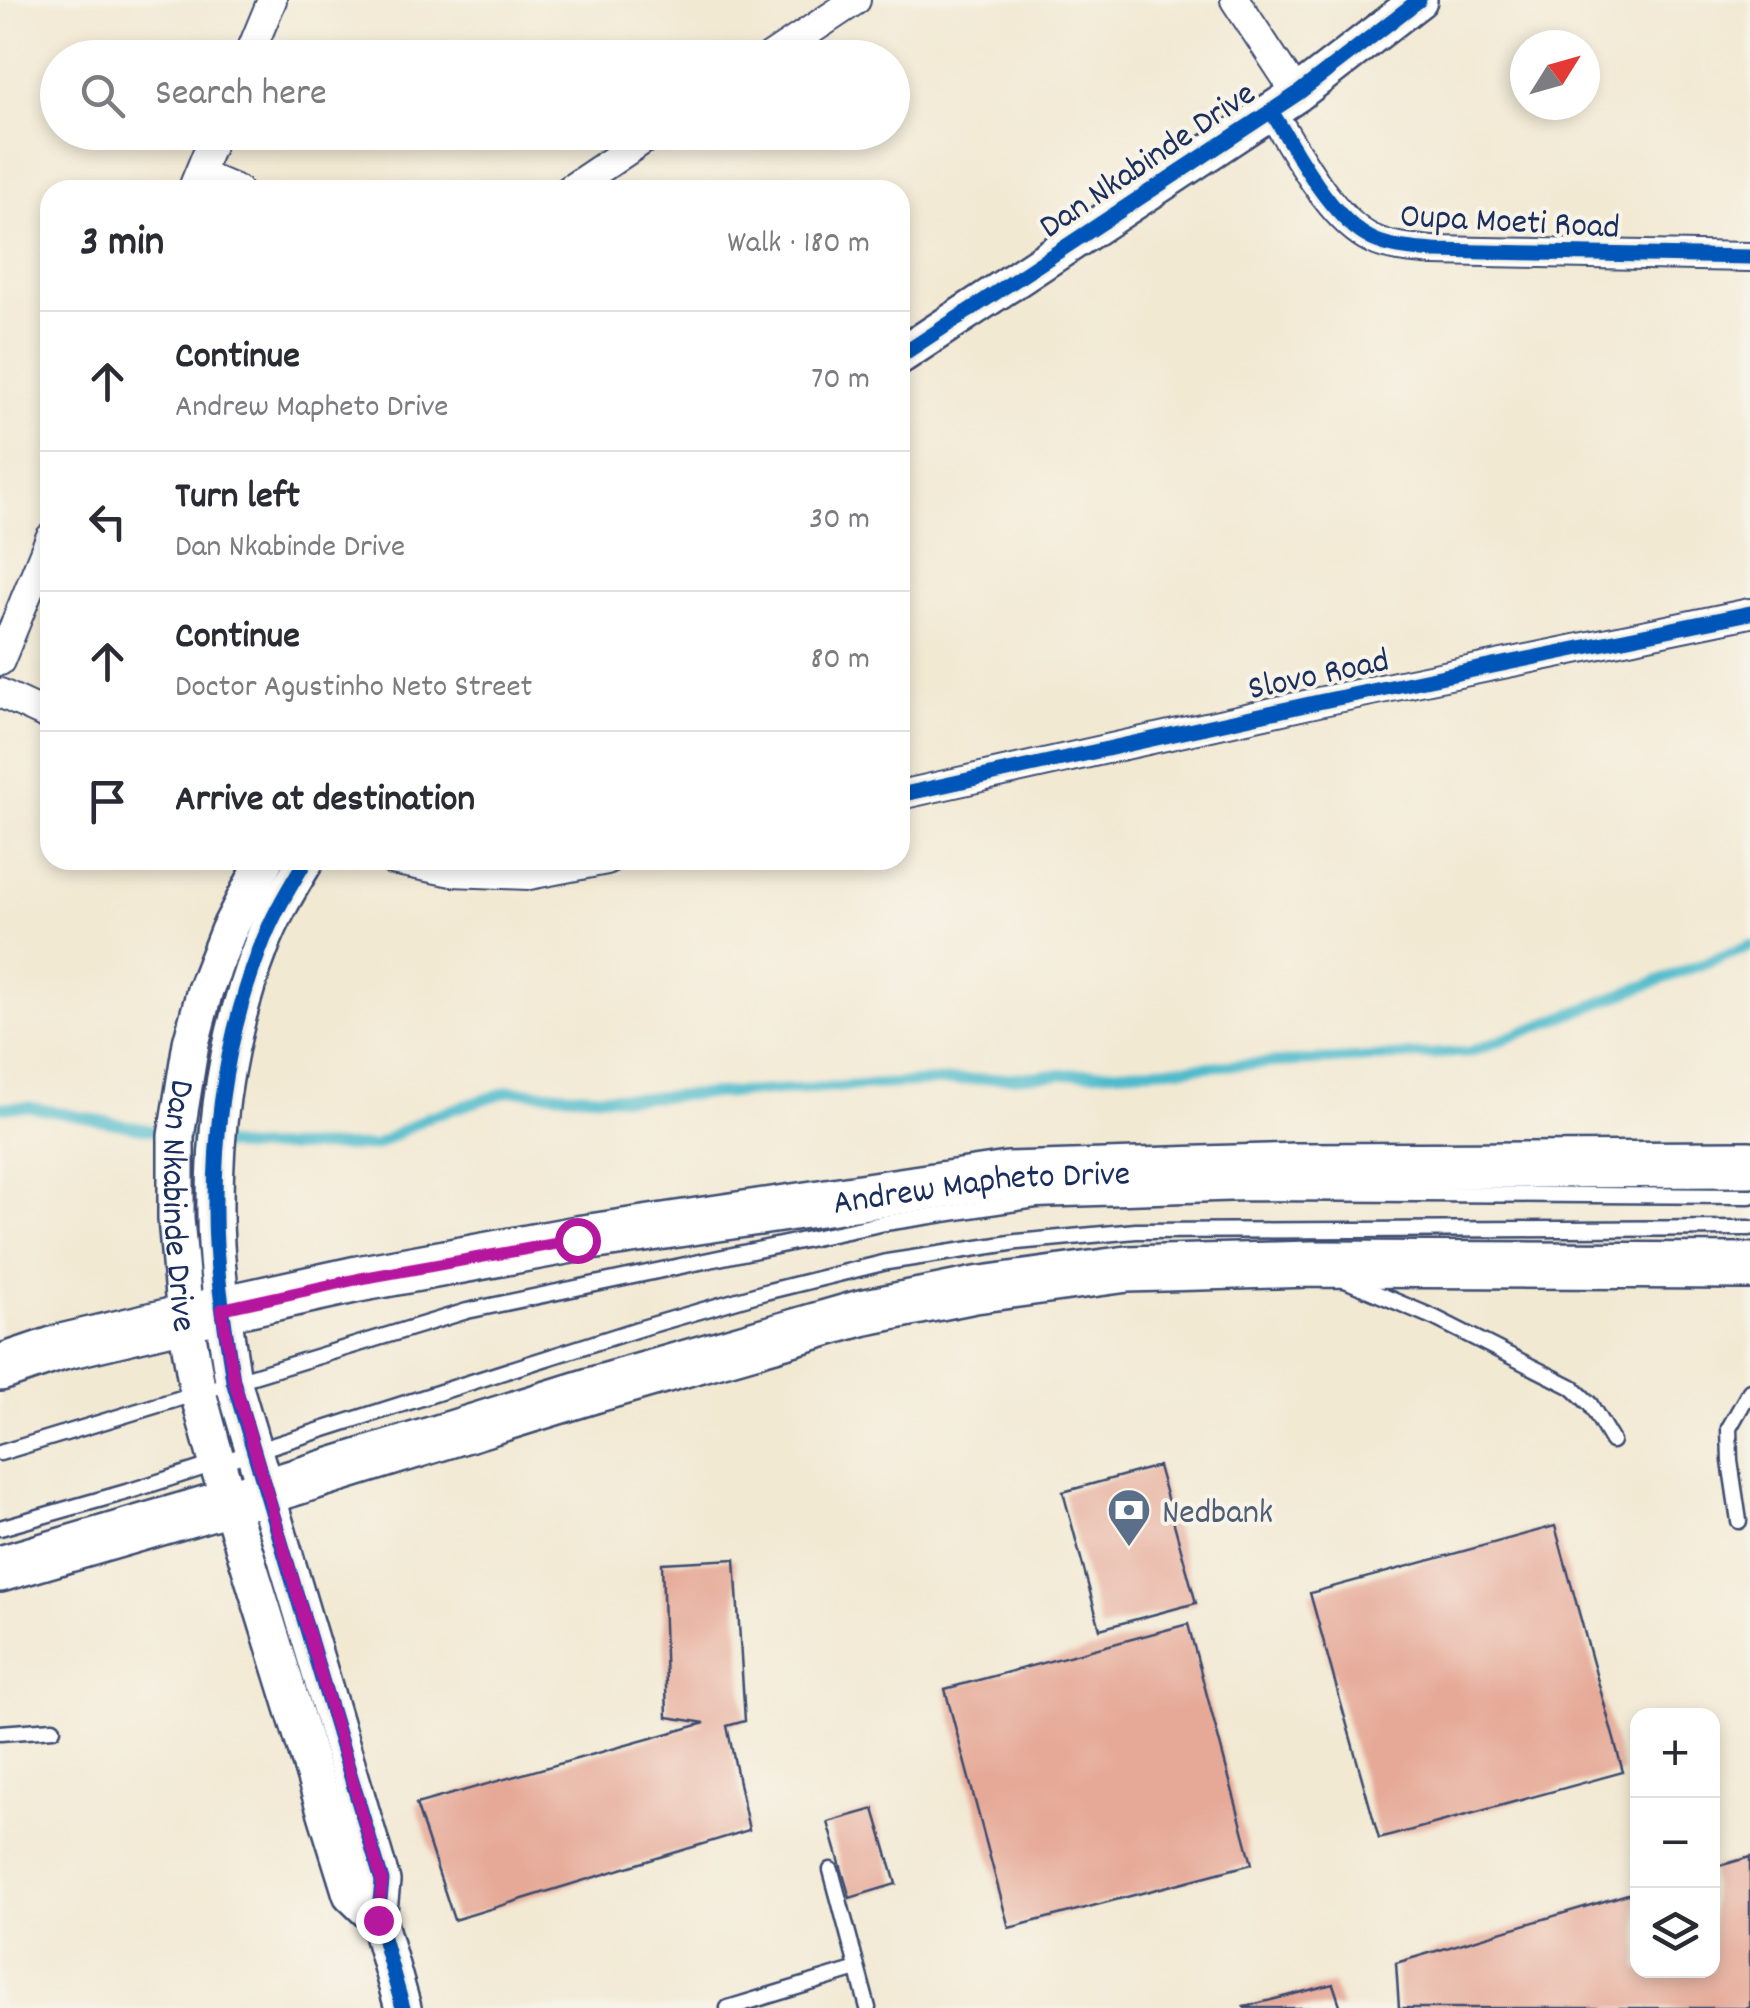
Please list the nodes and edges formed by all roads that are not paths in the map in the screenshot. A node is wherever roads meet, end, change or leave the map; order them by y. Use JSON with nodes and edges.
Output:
{"nodes":[{"id":1,"x":272,"y":0,"type":"edge"},
{"id":2,"x":856,"y":0,"type":"edge"},
{"id":3,"x":1235,"y":0,"type":"edge"},
{"id":4,"x":1418,"y":0,"type":"edge"},
{"id":5,"x":255,"y":40,"type":"edge"},
{"id":6,"x":796,"y":40,"type":"edge"},
{"id":7,"x":1284,"y":102,"type":"junction"},
{"id":8,"x":209,"y":150,"type":"edge"},
{"id":9,"x":629,"y":150,"type":"edge"},
{"id":10,"x":197,"y":180,"type":"edge"},
{"id":11,"x":583,"y":180,"type":"edge"},
{"id":12,"x":1750,"y":257,"type":"edge"},
{"id":13,"x":910,"y":349,"type":"edge"},
{"id":14,"x":40,"y":563,"type":"edge"},
{"id":15,"x":1750,"y":612,"type":"edge"},
{"id":16,"x":0,"y":661,"type":"edge"},
{"id":17,"x":0,"y":692,"type":"edge"},
{"id":18,"x":40,"y":711,"type":"edge"},
{"id":19,"x":910,"y":793,"type":"edge"},
{"id":20,"x":260,"y":870,"type":"edge"},
{"id":21,"x":301,"y":870,"type":"edge"},
{"id":22,"x":442,"y":870,"type":"edge"},
{"id":23,"x":555,"y":870,"type":"edge"},
{"id":24,"x":1750,"y":1164,"type":"edge"},
{"id":25,"x":1750,"y":1196,"type":"edge"},
{"id":26,"x":1750,"y":1228,"type":"edge"},
{"id":27,"x":1312,"y":1264,"type":"junction"},
{"id":28,"x":1750,"y":1266,"type":"edge"},
{"id":29,"x":203,"y":1313,"type":"junction"},
{"id":30,"x":0,"y":1368,"type":"edge"},
{"id":31,"x":234,"y":1381,"type":"junction"},
{"id":32,"x":1750,"y":1391,"type":"edge"},
{"id":33,"x":198,"y":1393,"type":"junction"},
{"id":34,"x":1612,"y":1442,"type":"dead end"},
{"id":35,"x":0,"y":1453,"type":"edge"},
{"id":36,"x":242,"y":1477,"type":"junction"},
{"id":37,"x":1739,"y":1521,"type":"dead end"},
{"id":38,"x":0,"y":1528,"type":"edge"},
{"id":39,"x":0,"y":1568,"type":"edge"},
{"id":40,"x":53,"y":1729,"type":"dead end"},
{"id":41,"x":0,"y":1733,"type":"edge"},
{"id":42,"x":831,"y":1870,"type":"dead end"},
{"id":43,"x":857,"y":1969,"type":"junction"},
{"id":44,"x":403,"y":2008,"type":"edge"},
{"id":45,"x":728,"y":2008,"type":"edge"},
{"id":46,"x":868,"y":2008,"type":"edge"}],
"edges":[{"from":1,"to":5,"type":"street"},
{"from":2,"to":6,"type":"street"},
{"from":3,"to":7,"type":"street","name":"Oupa Moeti Road"},
{"from":4,"to":7,"type":"street","name":"Dan Nkabinde Drive"},
{"from":7,"to":12,"type":"street","name":"Oupa Moeti Road"},
{"from":7,"to":13,"type":"street","name":"Dan Nkabinde Drive"},
{"from":8,"to":10,"type":"street"},
{"from":9,"to":11,"type":"street"},
{"from":14,"to":16,"type":"street"},
{"from":15,"to":19,"type":"street","name":"Slovo Road"},
{"from":17,"to":18,"type":"street"},
{"from":20,"to":29,"type":"street","name":"Dan Nkabinde Drive"},
{"from":21,"to":29,"type":"street","name":"Dan Nkabinde Drive"},
{"from":22,"to":23,"type":"street"},
{"from":24,"to":29,"type":"main road","name":"Andrew Mapheto Drive"},
{"from":25,"to":31,"type":"lane"},
{"from":26,"to":36,"type":"lane"},
{"from":27,"to":28,"type":"main road"},
{"from":27,"to":34,"type":"lane"},
{"from":27,"to":36,"type":"main road"},
{"from":29,"to":30,"type":"main road","name":"Andrew Mapheto Drive"},
{"from":29,"to":31,"type":"street","name":"Dan Nkabinde Drive"},
{"from":29,"to":33,"type":"street","name":"Dan Nkabinde Drive"},
{"from":31,"to":33,"type":"lane"},
{"from":31,"to":36,"type":"street","name":"Dan Nkabinde Drive"},
{"from":32,"to":37,"type":"lane"},
{"from":33,"to":35,"type":"lane"},
{"from":33,"to":36,"type":"street","name":"Dan Nkabinde Drive"},
{"from":36,"to":38,"type":"lane"},
{"from":36,"to":39,"type":"main road"},
{"from":36,"to":44,"type":"street"},
{"from":40,"to":41,"type":"lane"},
{"from":42,"to":43,"type":"lane"},
{"from":43,"to":45,"type":"lane"},
{"from":43,"to":46,"type":"lane"}]}
